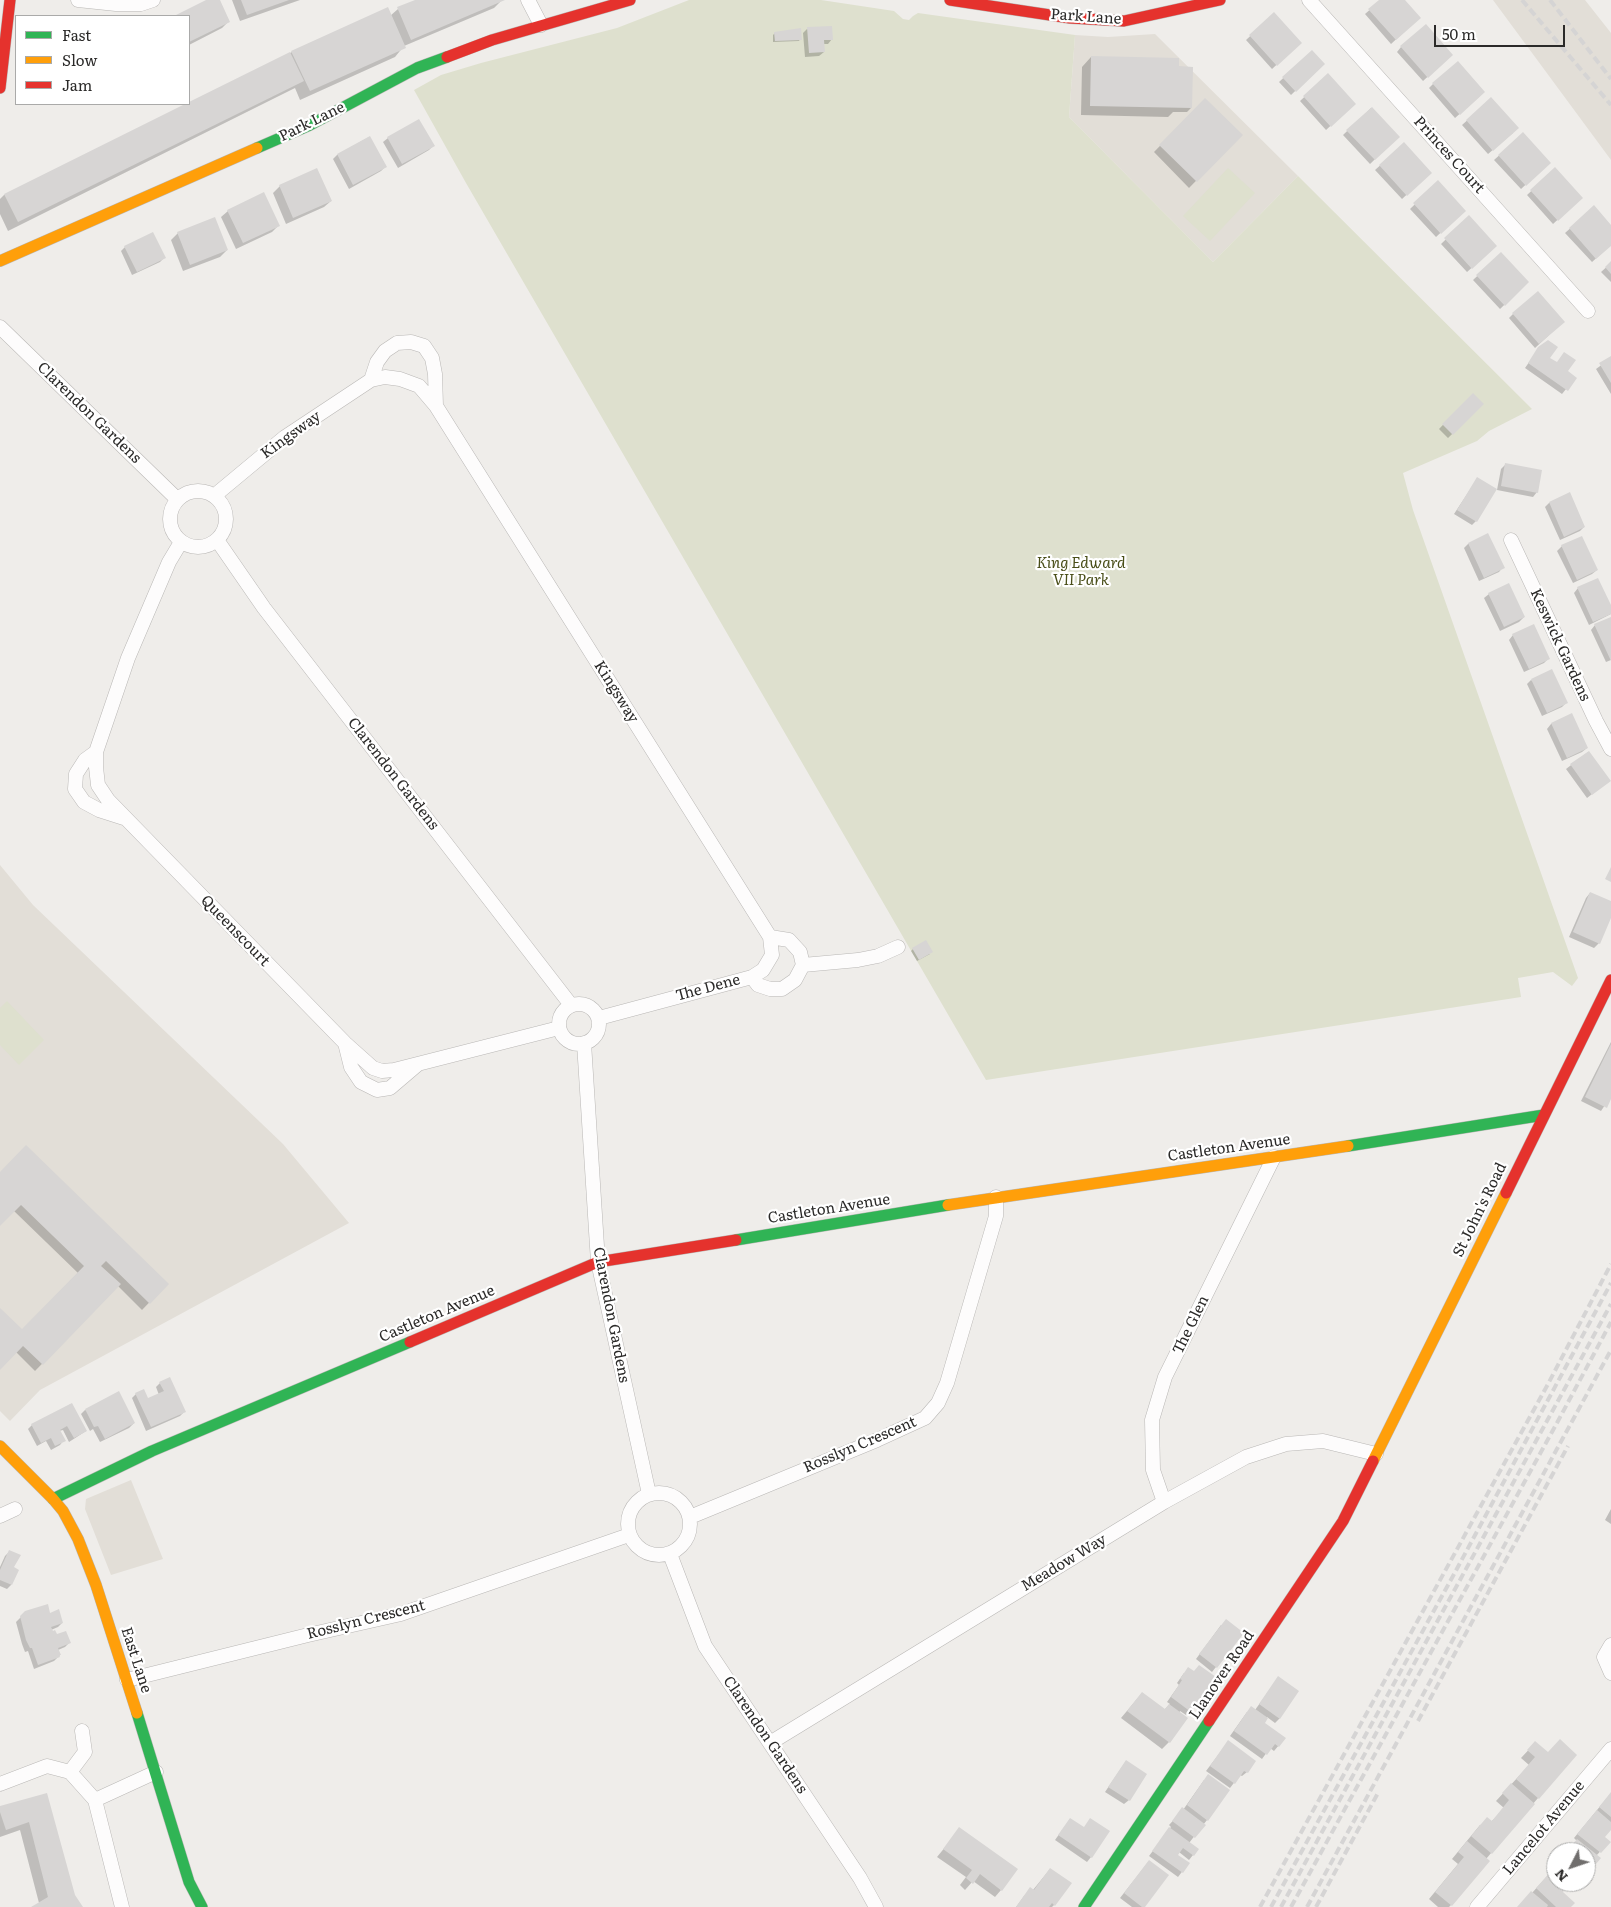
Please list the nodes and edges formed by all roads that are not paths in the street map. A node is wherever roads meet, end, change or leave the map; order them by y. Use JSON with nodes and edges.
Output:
{"nodes":[{"id":1,"x":10,"y":0,"type":"edge"},
{"id":2,"x":78,"y":0,"type":"edge"},
{"id":3,"x":153,"y":0,"type":"edge"},
{"id":4,"x":529,"y":0,"type":"edge"},
{"id":5,"x":630,"y":0,"type":"edge"},
{"id":6,"x":950,"y":0,"type":"edge"},
{"id":7,"x":1220,"y":0,"type":"edge"},
{"id":8,"x":1309,"y":0,"type":"edge"},
{"id":9,"x":541,"y":25,"type":"junction"},
{"id":10,"x":0,"y":88,"type":"edge"},
{"id":11,"x":0,"y":261,"type":"edge"},
{"id":12,"x":1588,"y":311,"type":"dead end"},
{"id":13,"x":0,"y":327,"type":"edge"},
{"id":14,"x":371,"y":380,"type":"junction"},
{"id":15,"x":436,"y":406,"type":"junction"},
{"id":16,"x":214,"y":496,"type":"junction"},
{"id":17,"x":177,"y":499,"type":"junction"},
{"id":18,"x":216,"y":540,"type":"junction"},
{"id":19,"x":1511,"y":540,"type":"dead end"},
{"id":20,"x":181,"y":542,"type":"junction"},
{"id":21,"x":1611,"y":749,"type":"edge"},
{"id":22,"x":96,"y":752,"type":"junction"},
{"id":23,"x":126,"y":819,"type":"junction"},
{"id":24,"x":770,"y":937,"type":"junction"},
{"id":25,"x":898,"y":947,"type":"dead end"},
{"id":26,"x":802,"y":965,"type":"junction"},
{"id":27,"x":752,"y":977,"type":"junction"},
{"id":28,"x":1611,"y":980,"type":"edge"},
{"id":29,"x":571,"y":1005,"type":"junction"},
{"id":30,"x":599,"y":1018,"type":"junction"},
{"id":31,"x":559,"y":1028,"type":"junction"},
{"id":32,"x":345,"y":1043,"type":"junction"},
{"id":33,"x":584,"y":1043,"type":"junction"},
{"id":34,"x":420,"y":1063,"type":"junction"},
{"id":35,"x":1544,"y":1115,"type":"junction"},
{"id":36,"x":1274,"y":1157,"type":"junction"},
{"id":37,"x":996,"y":1197,"type":"junction"},
{"id":38,"x":598,"y":1262,"type":"junction"},
{"id":39,"x":0,"y":1446,"type":"edge"},
{"id":40,"x":1376,"y":1454,"type":"junction"},
{"id":41,"x":649,"y":1494,"type":"junction"},
{"id":42,"x":53,"y":1498,"type":"junction"},
{"id":43,"x":1164,"y":1502,"type":"junction"},
{"id":44,"x":15,"y":1509,"type":"dead end"},
{"id":45,"x":0,"y":1516,"type":"edge"},
{"id":46,"x":690,"y":1517,"type":"junction"},
{"id":47,"x":630,"y":1535,"type":"junction"},
{"id":48,"x":670,"y":1554,"type":"junction"},
{"id":49,"x":1611,"y":1645,"type":"edge"},
{"id":50,"x":1611,"y":1673,"type":"edge"},
{"id":51,"x":127,"y":1680,"type":"junction"},
{"id":52,"x":82,"y":1731,"type":"dead end"},
{"id":53,"x":770,"y":1743,"type":"junction"},
{"id":54,"x":1611,"y":1749,"type":"edge"},
{"id":55,"x":70,"y":1772,"type":"junction"},
{"id":56,"x":156,"y":1772,"type":"junction"},
{"id":57,"x":0,"y":1784,"type":"edge"},
{"id":58,"x":95,"y":1800,"type":"junction"},
{"id":59,"x":122,"y":1907,"type":"edge"},
{"id":60,"x":202,"y":1907,"type":"edge"},
{"id":61,"x":876,"y":1907,"type":"edge"},
{"id":62,"x":1084,"y":1907,"type":"edge"},
{"id":63,"x":1477,"y":1907,"type":"edge"}],
"edges":[{"from":1,"to":10,"type":"street"},
{"from":2,"to":3,"type":"street"},
{"from":4,"to":9,"type":"street"},
{"from":5,"to":9,"type":"street","name":"Park Lane"},
{"from":6,"to":7,"type":"street","name":"Park Lane"},
{"from":8,"to":12,"type":"street","name":"Princes Court"},
{"from":9,"to":11,"type":"street","name":"Park Lane"},
{"from":13,"to":17,"type":"street","name":"Clarendon Gardens"},
{"from":14,"to":15,"type":"street","name":"Kingsway"},
{"from":14,"to":15,"type":"street"},
{"from":14,"to":16,"type":"street","name":"Kingsway"},
{"from":15,"to":24,"type":"street","name":"Kingsway"},
{"from":16,"to":17,"type":"street"},
{"from":16,"to":18,"type":"street"},
{"from":17,"to":20,"type":"street"},
{"from":18,"to":20,"type":"street"},
{"from":18,"to":29,"type":"street","name":"Clarendon Gardens"},
{"from":19,"to":21,"type":"street","name":"Keswick Gardens"},
{"from":20,"to":22,"type":"street","name":"Queenscourt"},
{"from":22,"to":23,"type":"street","name":"Queenscourt"},
{"from":22,"to":23,"type":"street","name":"Queenscourt"},
{"from":23,"to":32,"type":"street","name":"Queenscourt"},
{"from":24,"to":26,"type":"street"},
{"from":24,"to":27,"type":"street"},
{"from":25,"to":26,"type":"street"},
{"from":26,"to":27,"type":"street","name":"The Dene"},
{"from":27,"to":30,"type":"street","name":"The Dene"},
{"from":28,"to":35,"type":"street","name":"St John's Road"},
{"from":29,"to":30,"type":"street"},
{"from":29,"to":31,"type":"street"},
{"from":30,"to":33,"type":"street"},
{"from":31,"to":33,"type":"street"},
{"from":31,"to":34,"type":"street","name":"Queenscourt"},
{"from":32,"to":34,"type":"street","name":"Queenscourt"},
{"from":32,"to":34,"type":"street","name":"Queenscourt"},
{"from":33,"to":38,"type":"street","name":"Clarendon Gardens"},
{"from":35,"to":36,"type":"street","name":"Castleton Avenue"},
{"from":35,"to":40,"type":"street","name":"St John's Road"},
{"from":36,"to":37,"type":"street","name":"Castleton Avenue"},
{"from":36,"to":43,"type":"street","name":"The Glen"},
{"from":37,"to":38,"type":"street","name":"Castleton Avenue"},
{"from":37,"to":46,"type":"street","name":"Rosslyn Crescent"},
{"from":38,"to":41,"type":"street","name":"Clarendon Gardens"},
{"from":38,"to":42,"type":"street","name":"Castleton Avenue"},
{"from":39,"to":42,"type":"street","name":"East Lane"},
{"from":40,"to":43,"type":"street","name":"Meadow Way"},
{"from":40,"to":62,"type":"street","name":"Llanover Road"},
{"from":41,"to":46,"type":"street"},
{"from":41,"to":47,"type":"street"},
{"from":42,"to":51,"type":"street","name":"East Lane"},
{"from":43,"to":53,"type":"street","name":"Meadow Way"},
{"from":44,"to":45,"type":"street"},
{"from":46,"to":48,"type":"street"},
{"from":47,"to":48,"type":"street"},
{"from":47,"to":51,"type":"street","name":"Rosslyn Crescent"},
{"from":48,"to":53,"type":"street","name":"Clarendon Gardens"},
{"from":49,"to":50,"type":"street"},
{"from":51,"to":56,"type":"street","name":"East Lane"},
{"from":52,"to":55,"type":"street"},
{"from":53,"to":61,"type":"street","name":"Clarendon Gardens"},
{"from":54,"to":63,"type":"street","name":"Lancelot Avenue"},
{"from":55,"to":57,"type":"street"},
{"from":55,"to":58,"type":"street"},
{"from":56,"to":58,"type":"street"},
{"from":56,"to":60,"type":"street","name":"East Lane"},
{"from":58,"to":59,"type":"street"}]}
